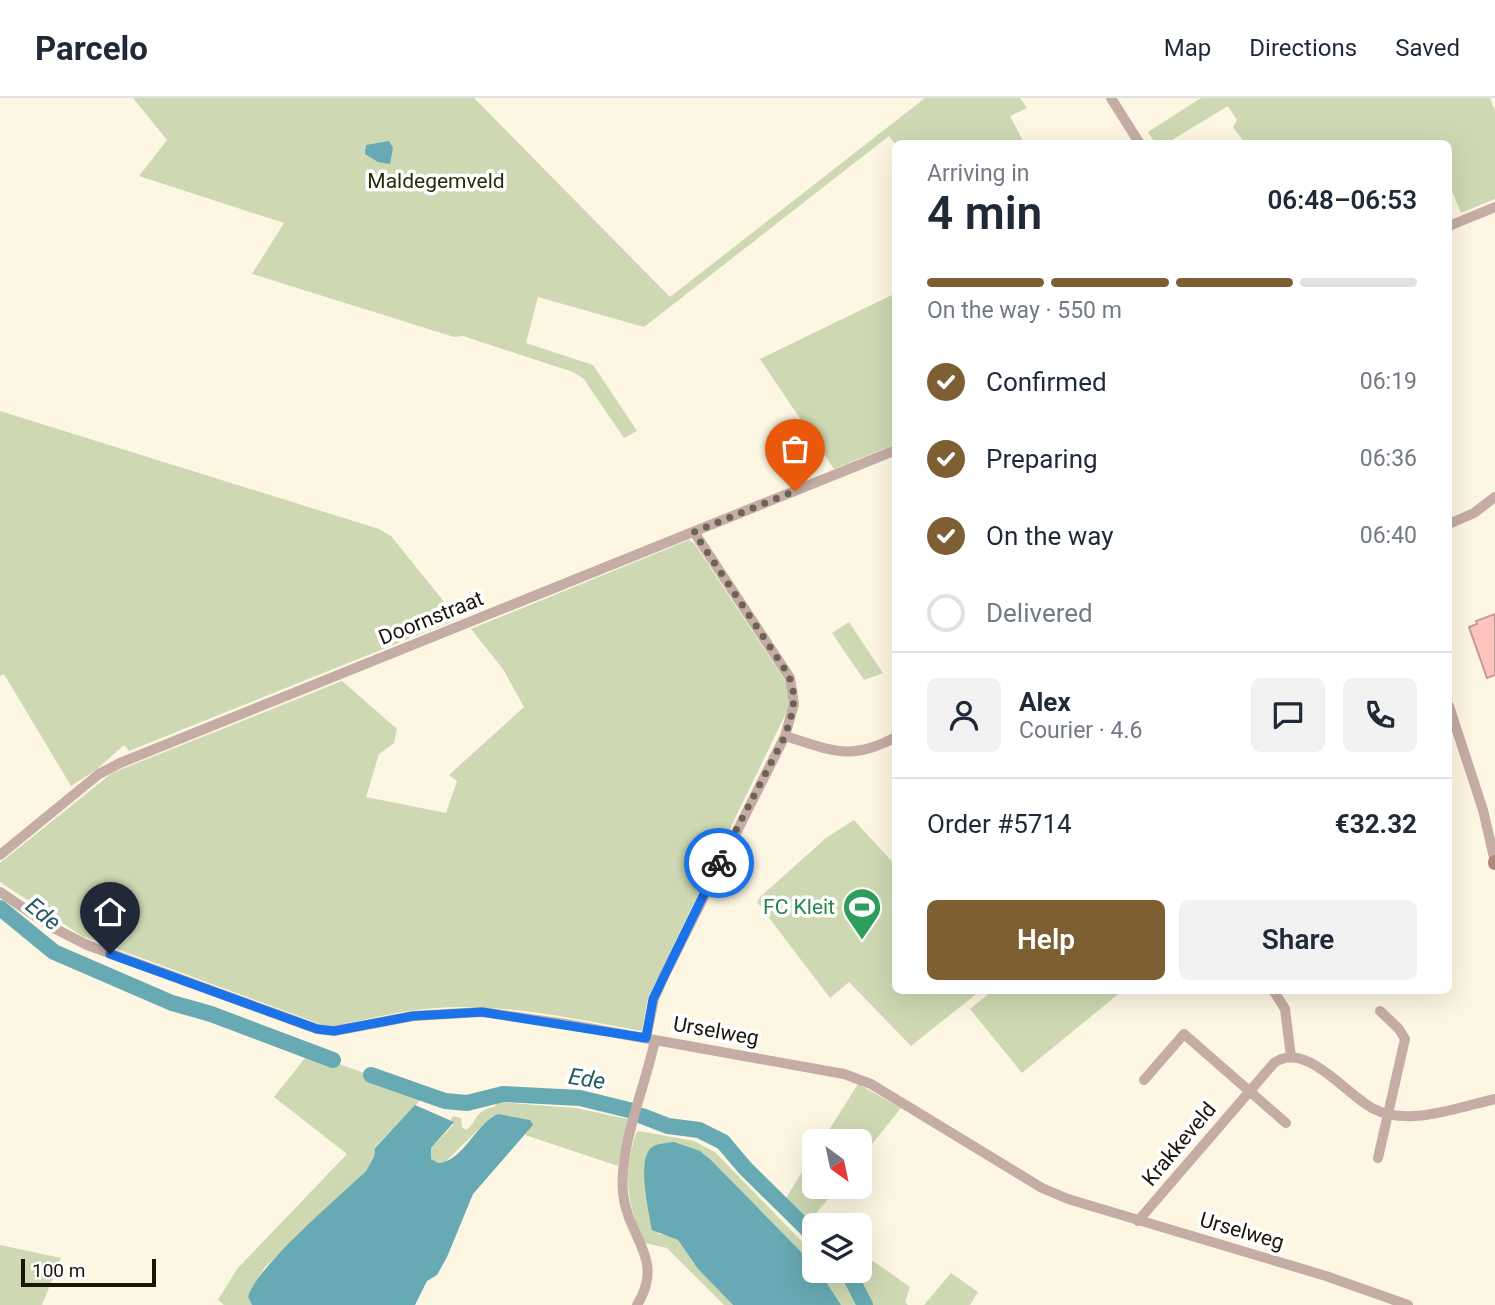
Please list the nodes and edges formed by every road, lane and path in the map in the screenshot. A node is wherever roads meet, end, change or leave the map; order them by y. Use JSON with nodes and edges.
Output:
{"nodes":[{"id":1,"x":1111,"y":98,"type":"edge"},
{"id":2,"x":1137,"y":140,"type":"edge"},
{"id":3,"x":1495,"y":207,"type":"edge"},
{"id":4,"x":1452,"y":225,"type":"edge"},
{"id":5,"x":892,"y":452,"type":"edge"},
{"id":6,"x":1495,"y":497,"type":"edge"},
{"id":7,"x":1452,"y":523,"type":"edge"},
{"id":8,"x":694,"y":532,"type":"junction"},
{"id":9,"x":1452,"y":715,"type":"edge"},
{"id":10,"x":785,"y":736,"type":"junction"},
{"id":11,"x":892,"y":739,"type":"edge"},
{"id":12,"x":0,"y":855,"type":"edge"},
{"id":13,"x":1495,"y":862,"type":"edge"},
{"id":14,"x":0,"y":892,"type":"edge"},
{"id":15,"x":1276,"y":994,"type":"edge"},
{"id":16,"x":1380,"y":1012,"type":"dead end"},
{"id":17,"x":650,"y":1039,"type":"junction"},
{"id":18,"x":1291,"y":1057,"type":"junction"},
{"id":19,"x":1144,"y":1080,"type":"dead end"},
{"id":20,"x":1249,"y":1091,"type":"junction"},
{"id":21,"x":1495,"y":1099,"type":"edge"},
{"id":22,"x":1388,"y":1116,"type":"junction"},
{"id":23,"x":1286,"y":1123,"type":"dead end"},
{"id":24,"x":1378,"y":1158,"type":"dead end"},
{"id":25,"x":1139,"y":1221,"type":"junction"},
{"id":26,"x":637,"y":1305,"type":"edge"},
{"id":27,"x":1408,"y":1305,"type":"edge"}],
"edges":[{"from":1,"to":2,"type":"street"},
{"from":3,"to":4,"type":"street"},
{"from":5,"to":8,"type":"street","name":"Doornstraat"},
{"from":6,"to":7,"type":"street"},
{"from":8,"to":10,"type":"street"},
{"from":8,"to":12,"type":"street","name":"Doornstraat"},
{"from":9,"to":13,"type":"street"},
{"from":10,"to":11,"type":"street"},
{"from":10,"to":17,"type":"street"},
{"from":14,"to":17,"type":"street","name":"Urselweg"},
{"from":15,"to":18,"type":"street"},
{"from":16,"to":22,"type":"street"},
{"from":17,"to":25,"type":"street","name":"Urselweg"},
{"from":17,"to":26,"type":"street"},
{"from":18,"to":20,"type":"street","name":"Krakkeveld"},
{"from":18,"to":22,"type":"street"},
{"from":19,"to":20,"type":"street"},
{"from":20,"to":23,"type":"street"},
{"from":20,"to":25,"type":"street","name":"Krakkeveld"},
{"from":21,"to":22,"type":"street"},
{"from":22,"to":24,"type":"street"},
{"from":25,"to":27,"type":"street","name":"Urselweg"}]}
